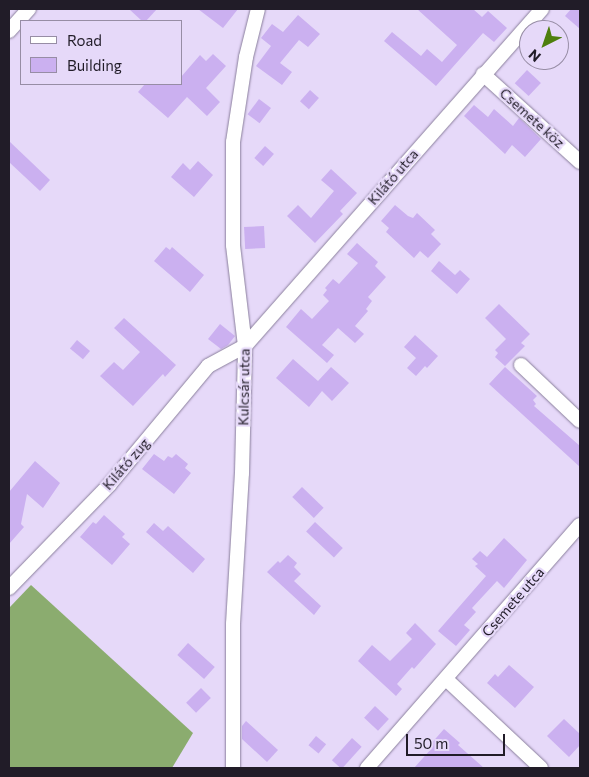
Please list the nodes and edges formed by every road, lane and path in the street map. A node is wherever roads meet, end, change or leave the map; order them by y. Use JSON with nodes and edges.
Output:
{"nodes":[{"id":1,"x":29,"y":9,"type":"edge"},
{"id":2,"x":258,"y":9,"type":"edge"},
{"id":3,"x":542,"y":9,"type":"edge"},
{"id":4,"x":9,"y":31,"type":"edge"},
{"id":5,"x":483,"y":74,"type":"junction"},
{"id":6,"x":580,"y":162,"type":"edge"},
{"id":7,"x":245,"y":346,"type":"junction"},
{"id":8,"x":521,"y":364,"type":"dead end"},
{"id":9,"x":580,"y":420,"type":"edge"},
{"id":10,"x":580,"y":525,"type":"edge"},
{"id":11,"x":9,"y":588,"type":"edge"},
{"id":12,"x":446,"y":679,"type":"junction"},
{"id":13,"x":233,"y":768,"type":"edge"},
{"id":14,"x":367,"y":768,"type":"edge"},
{"id":15,"x":541,"y":768,"type":"edge"}],
"edges":[{"from":1,"to":4,"type":"street"},
{"from":2,"to":7,"type":"street","name":"Kulcsár utca"},
{"from":3,"to":5,"type":"street","name":"Kilátó utca"},
{"from":5,"to":6,"type":"street","name":"Csemete köz"},
{"from":5,"to":7,"type":"street","name":"Kilátó utca"},
{"from":7,"to":11,"type":"street","name":"Kilátó zug"},
{"from":7,"to":13,"type":"street","name":"Kulcsár utca"},
{"from":8,"to":9,"type":"street"},
{"from":10,"to":12,"type":"street","name":"Csemete utca"},
{"from":12,"to":14,"type":"street","name":"Csemete utca"},
{"from":12,"to":15,"type":"street"}]}
